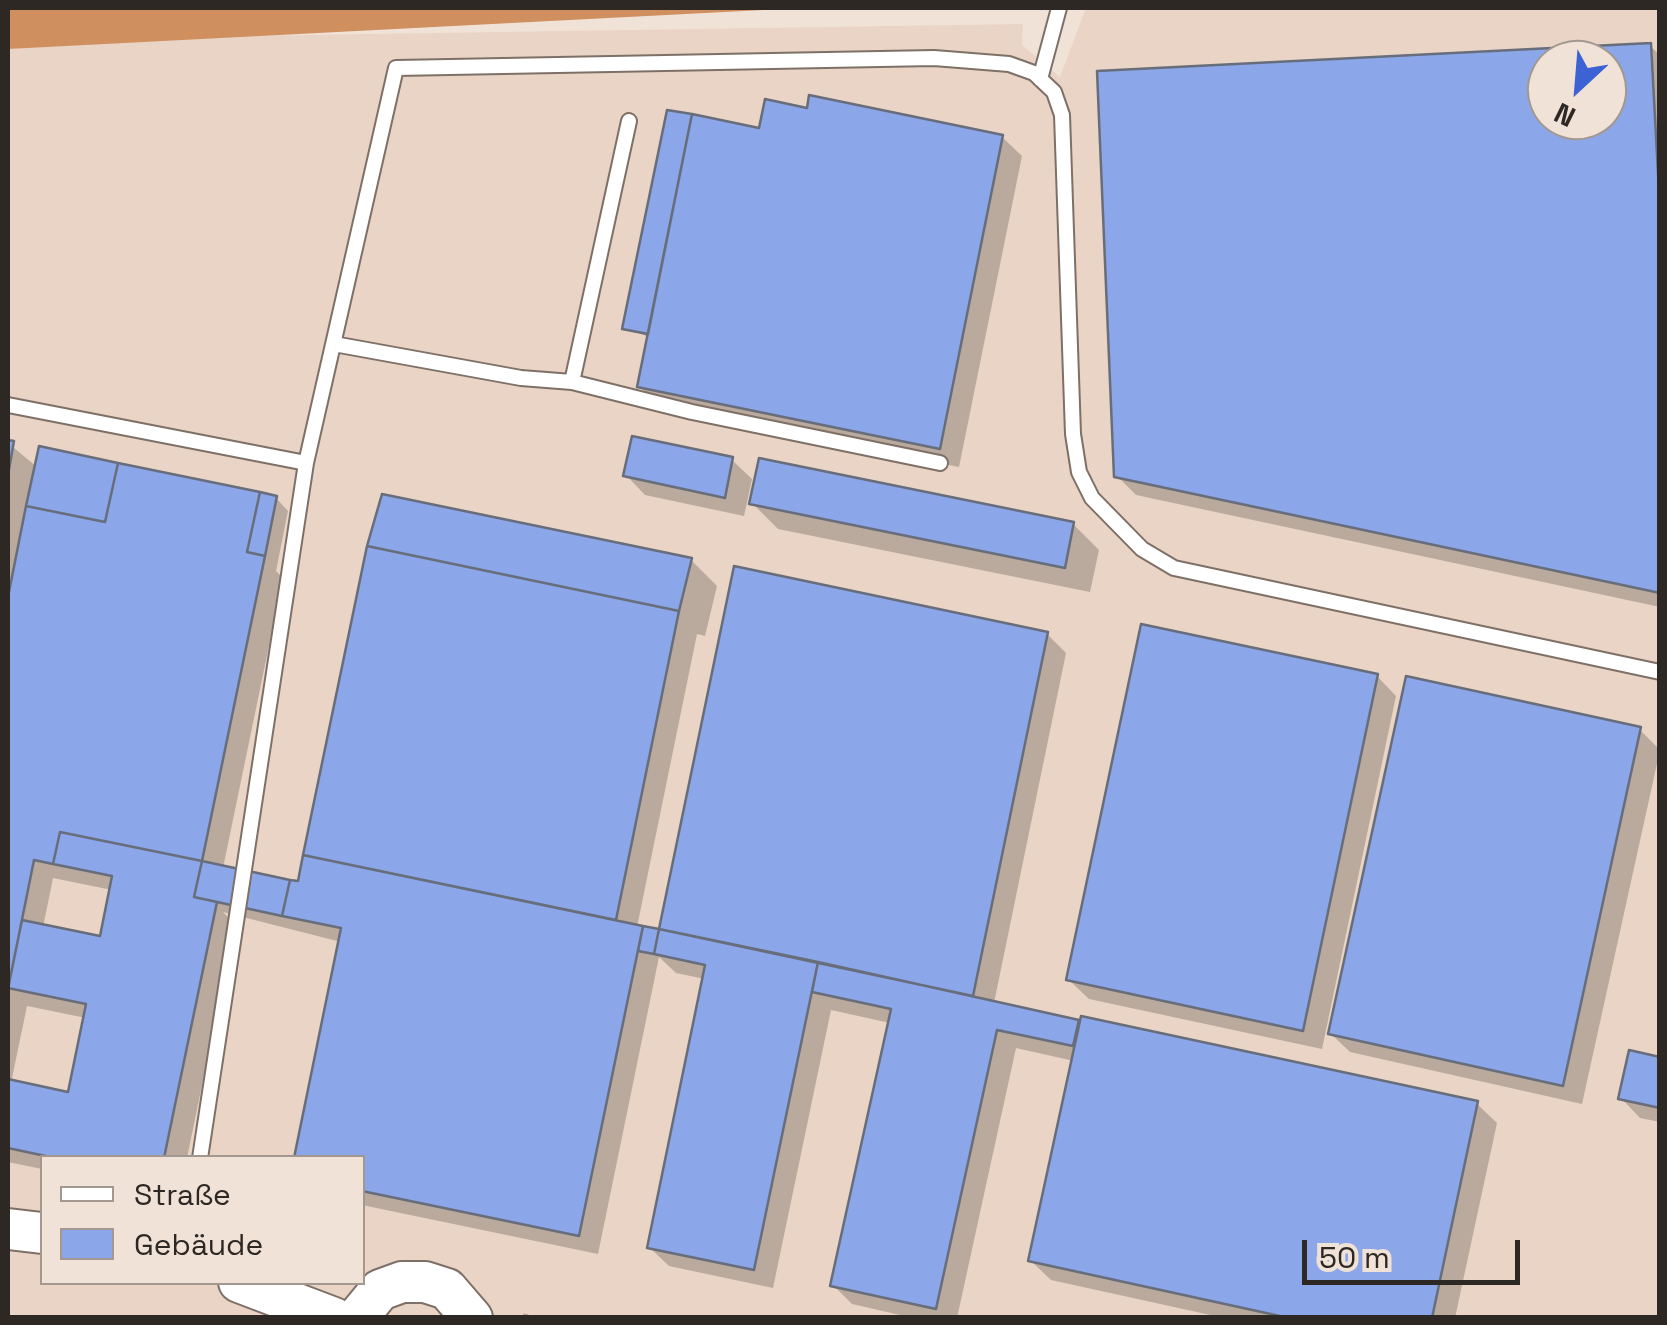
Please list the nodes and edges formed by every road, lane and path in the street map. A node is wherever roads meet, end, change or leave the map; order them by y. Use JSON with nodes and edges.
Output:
{"nodes":[{"id":1,"x":1060,"y":8,"type":"edge"},
{"id":2,"x":1040,"y":79,"type":"junction"},
{"id":3,"x":629,"y":121,"type":"dead end"},
{"id":4,"x":334,"y":344,"type":"junction"},
{"id":5,"x":572,"y":382,"type":"junction"},
{"id":6,"x":8,"y":405,"type":"edge"},
{"id":7,"x":306,"y":463,"type":"junction"},
{"id":8,"x":940,"y":463,"type":"dead end"},
{"id":9,"x":1660,"y":672,"type":"edge"},
{"id":10,"x":200,"y":1155,"type":"edge"},
{"id":11,"x":8,"y":1229,"type":"edge"},
{"id":12,"x":40,"y":1232,"type":"edge"},
{"id":13,"x":247,"y":1285,"type":"edge"},
{"id":14,"x":334,"y":1318,"type":"edge"},
{"id":15,"x":356,"y":1318,"type":"edge"},
{"id":16,"x":472,"y":1318,"type":"edge"}],
"edges":[{"from":1,"to":2,"type":"lane"},
{"from":2,"to":4,"type":"lane"},
{"from":2,"to":9,"type":"lane"},
{"from":3,"to":5,"type":"lane"},
{"from":4,"to":5,"type":"lane"},
{"from":4,"to":7,"type":"lane"},
{"from":5,"to":8,"type":"lane"},
{"from":6,"to":7,"type":"lane"},
{"from":7,"to":10,"type":"lane"},
{"from":11,"to":12,"type":"street"},
{"from":13,"to":14,"type":"street"},
{"from":15,"to":16,"type":"street"}]}
